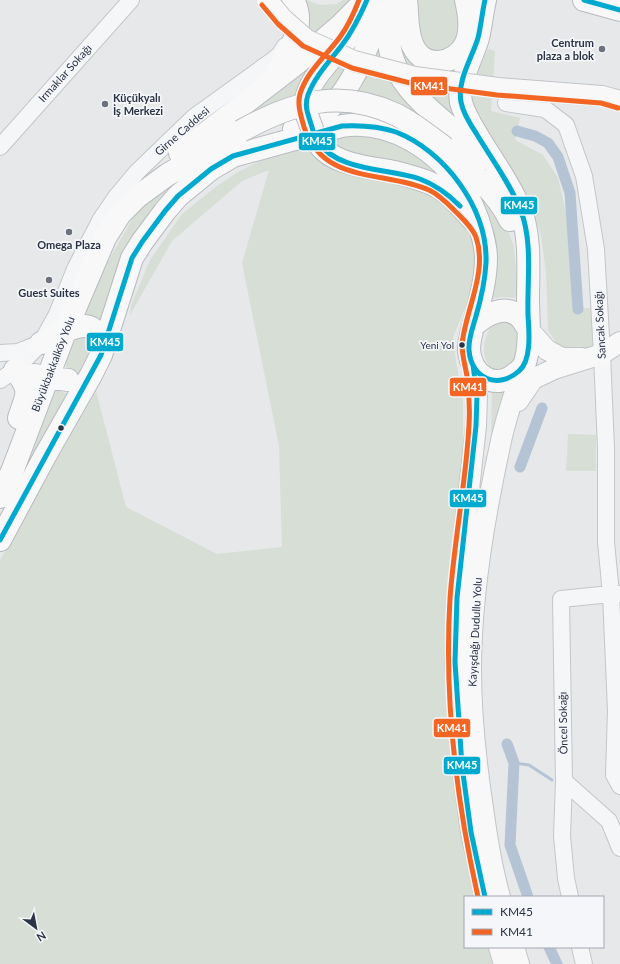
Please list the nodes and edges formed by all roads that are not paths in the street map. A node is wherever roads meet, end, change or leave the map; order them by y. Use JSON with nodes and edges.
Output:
{"nodes":[{"id":1,"x":131,"y":0,"type":"edge"},
{"id":2,"x":259,"y":0,"type":"edge"},
{"id":3,"x":267,"y":0,"type":"edge"},
{"id":4,"x":282,"y":0,"type":"edge"},
{"id":5,"x":293,"y":0,"type":"edge"},
{"id":6,"x":366,"y":0,"type":"edge"},
{"id":7,"x":384,"y":0,"type":"edge"},
{"id":8,"x":394,"y":0,"type":"edge"},
{"id":9,"x":406,"y":0,"type":"edge"},
{"id":10,"x":466,"y":0,"type":"edge"},
{"id":11,"x":485,"y":0,"type":"edge"},
{"id":12,"x":584,"y":0,"type":"edge"},
{"id":13,"x":620,"y":10,"type":"edge"},
{"id":14,"x":288,"y":35,"type":"junction"},
{"id":15,"x":274,"y":80,"type":"junction"},
{"id":16,"x":620,"y":101,"type":"edge"},
{"id":17,"x":506,"y":103,"type":"dead end"},
{"id":18,"x":0,"y":147,"type":"edge"},
{"id":19,"x":233,"y":156,"type":"junction"},
{"id":20,"x":504,"y":181,"type":"junction"},
{"id":21,"x":137,"y":197,"type":"junction"},
{"id":22,"x":480,"y":228,"type":"junction"},
{"id":23,"x":527,"y":266,"type":"junction"},
{"id":24,"x":474,"y":324,"type":"junction"},
{"id":25,"x":529,"y":330,"type":"junction"},
{"id":26,"x":65,"y":332,"type":"junction"},
{"id":27,"x":620,"y":342,"type":"edge"},
{"id":28,"x":41,"y":343,"type":"junction"},
{"id":29,"x":0,"y":353,"type":"edge"},
{"id":30,"x":101,"y":355,"type":"junction"},
{"id":31,"x":597,"y":356,"type":"junction"},
{"id":32,"x":473,"y":365,"type":"junction"},
{"id":33,"x":5,"y":369,"type":"edge"},
{"id":34,"x":522,"y":369,"type":"junction"},
{"id":35,"x":50,"y":371,"type":"junction"},
{"id":36,"x":91,"y":375,"type":"junction"},
{"id":37,"x":501,"y":440,"type":"junction"},
{"id":38,"x":0,"y":484,"type":"edge"},
{"id":39,"x":0,"y":497,"type":"edge"},
{"id":40,"x":0,"y":540,"type":"edge"},
{"id":41,"x":615,"y":594,"type":"edge"},
{"id":42,"x":617,"y":651,"type":"edge"},
{"id":43,"x":618,"y":711,"type":"edge"},
{"id":44,"x":564,"y":781,"type":"junction"},
{"id":45,"x":620,"y":786,"type":"edge"},
{"id":46,"x":620,"y":848,"type":"edge"},
{"id":47,"x":485,"y":896,"type":"edge"},
{"id":48,"x":500,"y":896,"type":"edge"},
{"id":49,"x":570,"y":896,"type":"edge"},
{"id":50,"x":499,"y":948,"type":"edge"},
{"id":51,"x":514,"y":948,"type":"edge"},
{"id":52,"x":580,"y":948,"type":"edge"},
{"id":53,"x":504,"y":964,"type":"edge"},
{"id":54,"x":519,"y":964,"type":"edge"},
{"id":55,"x":584,"y":964,"type":"edge"}],
"edges":[{"from":1,"to":18,"type":"street","name":"Irmaklar Sokağı"},
{"from":2,"to":14,"type":"street"},
{"from":3,"to":16,"type":"main road","bridge":true},
{"from":4,"to":14,"type":"street","name":"Girne Caddesi"},
{"from":5,"to":15,"type":"highway"},
{"from":6,"to":15,"type":"highway"},
{"from":6,"to":22,"type":"highway","bridge":true},
{"from":7,"to":19,"type":"highway"},
{"from":8,"to":20,"type":"highway"},
{"from":9,"to":10,"type":"highway"},
{"from":11,"to":20,"type":"highway"},
{"from":12,"to":13,"type":"highway"},
{"from":14,"to":28,"type":"street","name":"Girne Caddesi"},
{"from":15,"to":21,"type":"highway"},
{"from":17,"to":31,"type":"street","name":"Sancak Sokağı"},
{"from":19,"to":22,"type":"highway"},
{"from":19,"to":30,"type":"highway"},
{"from":20,"to":23,"type":"highway"},
{"from":21,"to":23,"type":"highway","name":"Büyükbakkalköy Yolu","bridge":true},
{"from":21,"to":26,"type":"highway","name":"Büyükbakkalköy Yolu"},
{"from":22,"to":24,"type":"highway"},
{"from":23,"to":25,"type":"highway"},
{"from":24,"to":25,"type":"highway"},
{"from":24,"to":32,"type":"highway"},
{"from":25,"to":31,"type":"main road"},
{"from":25,"to":34,"type":"highway"},
{"from":26,"to":28,"type":"highway"},
{"from":26,"to":30,"type":"highway"},
{"from":26,"to":35,"type":"highway","name":"Büyükbakkalköy Yolu"},
{"from":27,"to":31,"type":"main road"},
{"from":28,"to":29,"type":"street"},
{"from":28,"to":33,"type":"street","name":"Girne Caddesi"},
{"from":30,"to":36,"type":"highway"},
{"from":31,"to":37,"type":"main road"},
{"from":31,"to":41,"type":"street","name":"Sancak Sokağı"},
{"from":32,"to":34,"type":"highway"},
{"from":32,"to":47,"type":"main road","name":"Kayışdağı Dudullu Yolu"},
{"from":33,"to":35,"type":"highway"},
{"from":33,"to":38,"type":"highway"},
{"from":34,"to":37,"type":"main road","name":"Kayışdağı Dudullu Yolu"},
{"from":35,"to":36,"type":"highway"},
{"from":35,"to":39,"type":"highway","name":"Büyükbakkalköy Yolu"},
{"from":36,"to":40,"type":"highway"},
{"from":37,"to":48,"type":"main road","name":"Kayışdağı Dudullu Yolu"},
{"from":41,"to":42,"type":"street","name":"Sancak Sokağı"},
{"from":41,"to":44,"type":"street","name":"Öncel Sokağı"},
{"from":42,"to":43,"type":"street","name":"Sancak Sokağı"},
{"from":43,"to":45,"type":"street","name":"Sancak Sokağı"},
{"from":44,"to":46,"type":"street"},
{"from":44,"to":49,"type":"street","name":"Öncel Sokağı"},
{"from":50,"to":53,"type":"main road"},
{"from":51,"to":54,"type":"main road"},
{"from":52,"to":55,"type":"street"}]}
